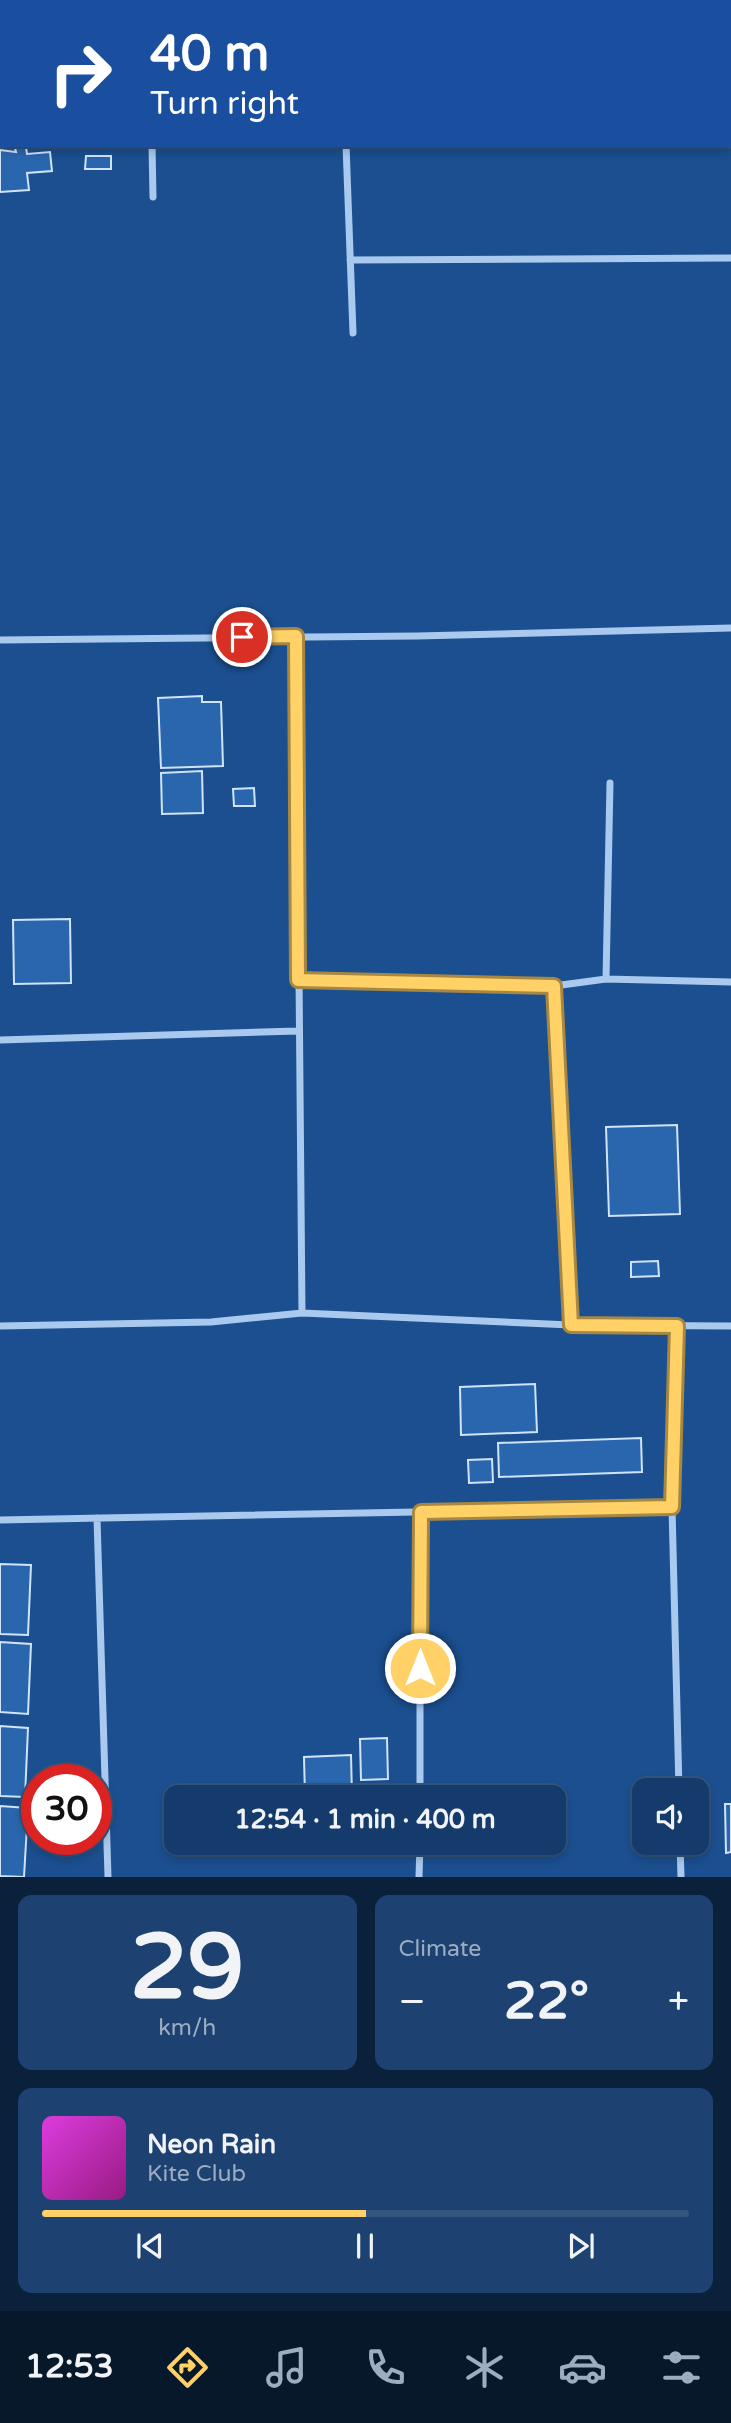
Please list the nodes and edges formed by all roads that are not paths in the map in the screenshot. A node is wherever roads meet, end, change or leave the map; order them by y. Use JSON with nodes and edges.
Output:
{"nodes":[{"id":1,"x":152,"y":147,"type":"edge"},
{"id":2,"x":346,"y":147,"type":"edge"},
{"id":3,"x":153,"y":197,"type":"dead end"},
{"id":4,"x":731,"y":258,"type":"edge"},
{"id":5,"x":350,"y":260,"type":"junction"},
{"id":6,"x":352,"y":333,"type":"dead end"},
{"id":7,"x":731,"y":628,"type":"edge"},
{"id":8,"x":296,"y":636,"type":"junction"},
{"id":9,"x":0,"y":640,"type":"edge"},
{"id":10,"x":610,"y":783,"type":"dead end"},
{"id":11,"x":606,"y":979,"type":"junction"},
{"id":12,"x":298,"y":980,"type":"junction"},
{"id":13,"x":731,"y":982,"type":"edge"},
{"id":14,"x":554,"y":986,"type":"junction"},
{"id":15,"x":297,"y":1031,"type":"junction"},
{"id":16,"x":0,"y":1040,"type":"edge"},
{"id":17,"x":302,"y":1313,"type":"junction"},
{"id":18,"x":0,"y":1325,"type":"edge"},
{"id":19,"x":571,"y":1325,"type":"junction"},
{"id":20,"x":677,"y":1326,"type":"junction"},
{"id":21,"x":731,"y":1326,"type":"edge"},
{"id":22,"x":672,"y":1507,"type":"junction"},
{"id":23,"x":421,"y":1512,"type":"junction"},
{"id":24,"x":97,"y":1518,"type":"junction"},
{"id":25,"x":0,"y":1520,"type":"edge"},
{"id":26,"x":679,"y":1778,"type":"edge"},
{"id":27,"x":420,"y":1785,"type":"edge"},
{"id":28,"x":420,"y":1855,"type":"edge"},
{"id":29,"x":680,"y":1855,"type":"edge"},
{"id":30,"x":108,"y":1877,"type":"edge"},
{"id":31,"x":419,"y":1877,"type":"edge"},
{"id":32,"x":681,"y":1877,"type":"edge"}],
"edges":[{"from":1,"to":3,"type":"street"},
{"from":2,"to":5,"type":"street"},
{"from":4,"to":5,"type":"street"},
{"from":5,"to":6,"type":"street"},
{"from":7,"to":8,"type":"street"},
{"from":8,"to":9,"type":"street"},
{"from":8,"to":12,"type":"street"},
{"from":10,"to":11,"type":"street"},
{"from":11,"to":13,"type":"street"},
{"from":11,"to":14,"type":"street"},
{"from":12,"to":14,"type":"street"},
{"from":12,"to":15,"type":"street"},
{"from":14,"to":19,"type":"street"},
{"from":15,"to":16,"type":"street"},
{"from":15,"to":17,"type":"street"},
{"from":17,"to":18,"type":"street"},
{"from":17,"to":19,"type":"street"},
{"from":19,"to":20,"type":"street"},
{"from":20,"to":21,"type":"street"},
{"from":20,"to":22,"type":"street"},
{"from":22,"to":23,"type":"street"},
{"from":22,"to":26,"type":"street"},
{"from":23,"to":24,"type":"street"},
{"from":23,"to":27,"type":"street"},
{"from":24,"to":25,"type":"street"},
{"from":24,"to":30,"type":"street"},
{"from":28,"to":31,"type":"street"},
{"from":29,"to":32,"type":"street"}]}
